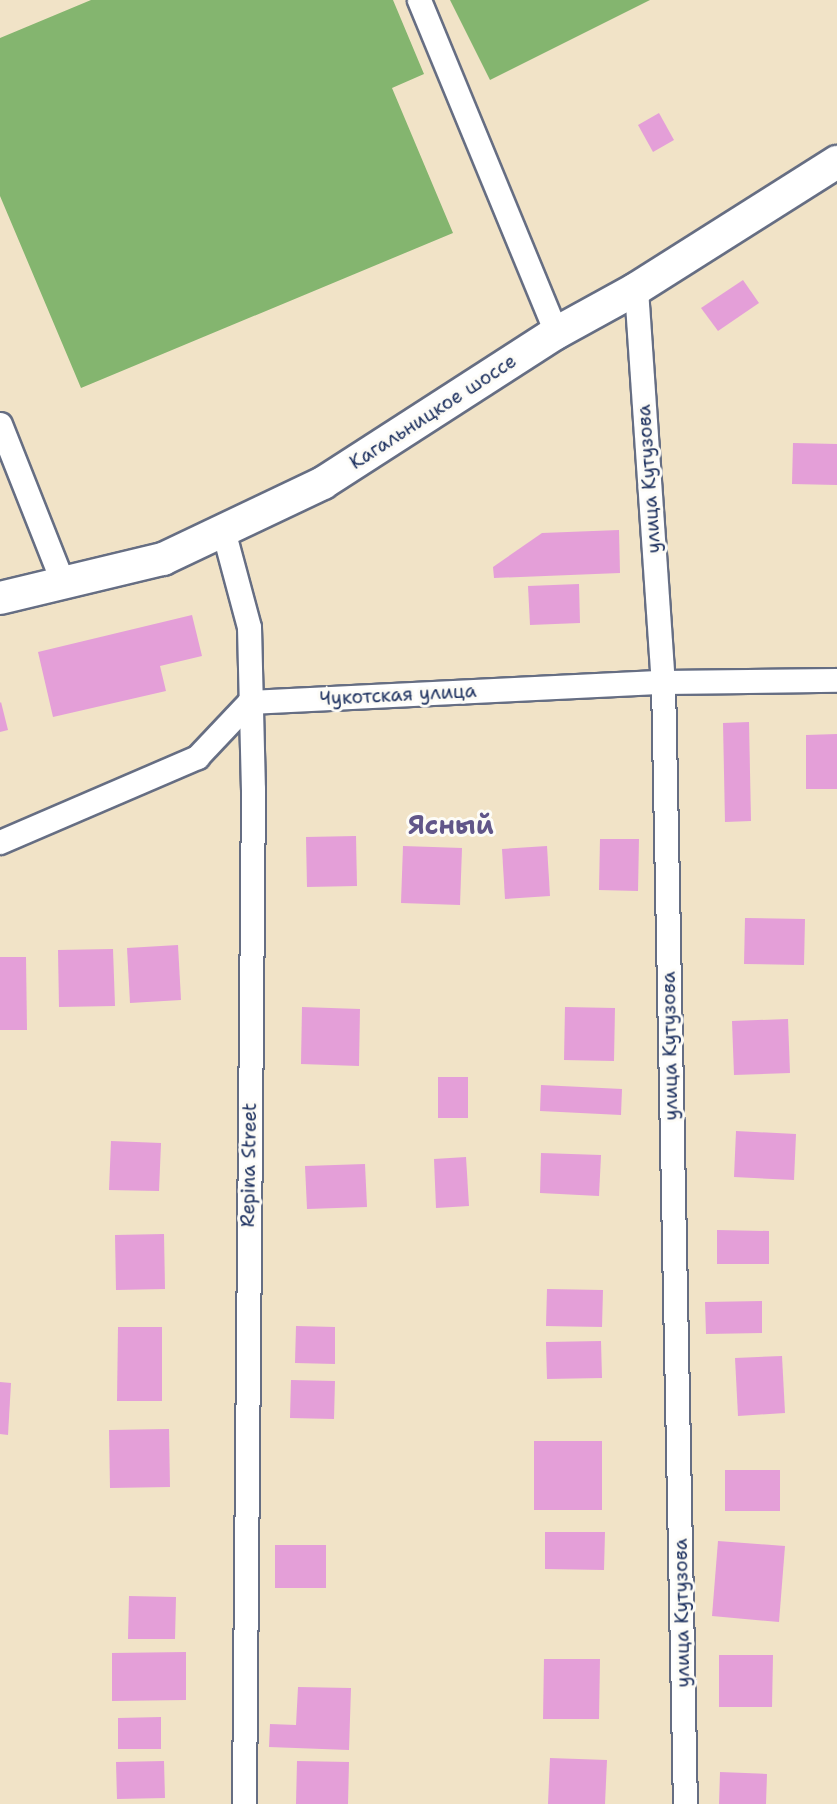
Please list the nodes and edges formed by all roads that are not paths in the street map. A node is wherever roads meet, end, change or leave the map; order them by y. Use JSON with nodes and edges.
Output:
{"nodes":[{"id":1,"x":419,"y":0,"type":"edge"},
{"id":2,"x":837,"y":162,"type":"edge"},
{"id":3,"x":636,"y":289,"type":"junction"},
{"id":4,"x":556,"y":333,"type":"junction"},
{"id":5,"x":0,"y":425,"type":"edge"},
{"id":6,"x":223,"y":530,"type":"junction"},
{"id":7,"x":63,"y":583,"type":"junction"},
{"id":8,"x":0,"y":598,"type":"edge"},
{"id":9,"x":837,"y":680,"type":"edge"},
{"id":10,"x":663,"y":681,"type":"junction"},
{"id":11,"x":249,"y":702,"type":"junction"},
{"id":12,"x":0,"y":842,"type":"edge"},
{"id":13,"x":244,"y":1804,"type":"edge"},
{"id":14,"x":685,"y":1804,"type":"edge"}],
"edges":[{"from":1,"to":4,"type":"street"},
{"from":2,"to":3,"type":"main road","name":"Кагальницкое шоссе"},
{"from":3,"to":4,"type":"main road","name":"Кагальницкое шоссе"},
{"from":3,"to":10,"type":"street","name":"улица Кутузова"},
{"from":4,"to":6,"type":"main road","name":"Кагальницкое шоссе"},
{"from":5,"to":7,"type":"street"},
{"from":6,"to":7,"type":"main road","name":"Кагальницкое шоссе"},
{"from":6,"to":11,"type":"street","name":"Repina Street"},
{"from":7,"to":8,"type":"main road","name":"Кагальницкое шоссе"},
{"from":9,"to":10,"type":"street","name":"Чукотская улица"},
{"from":10,"to":11,"type":"street","name":"Чукотская улица"},
{"from":10,"to":14,"type":"street","name":"улица Кутузова"},
{"from":11,"to":12,"type":"street"},
{"from":11,"to":13,"type":"street","name":"Repina Street"}]}
